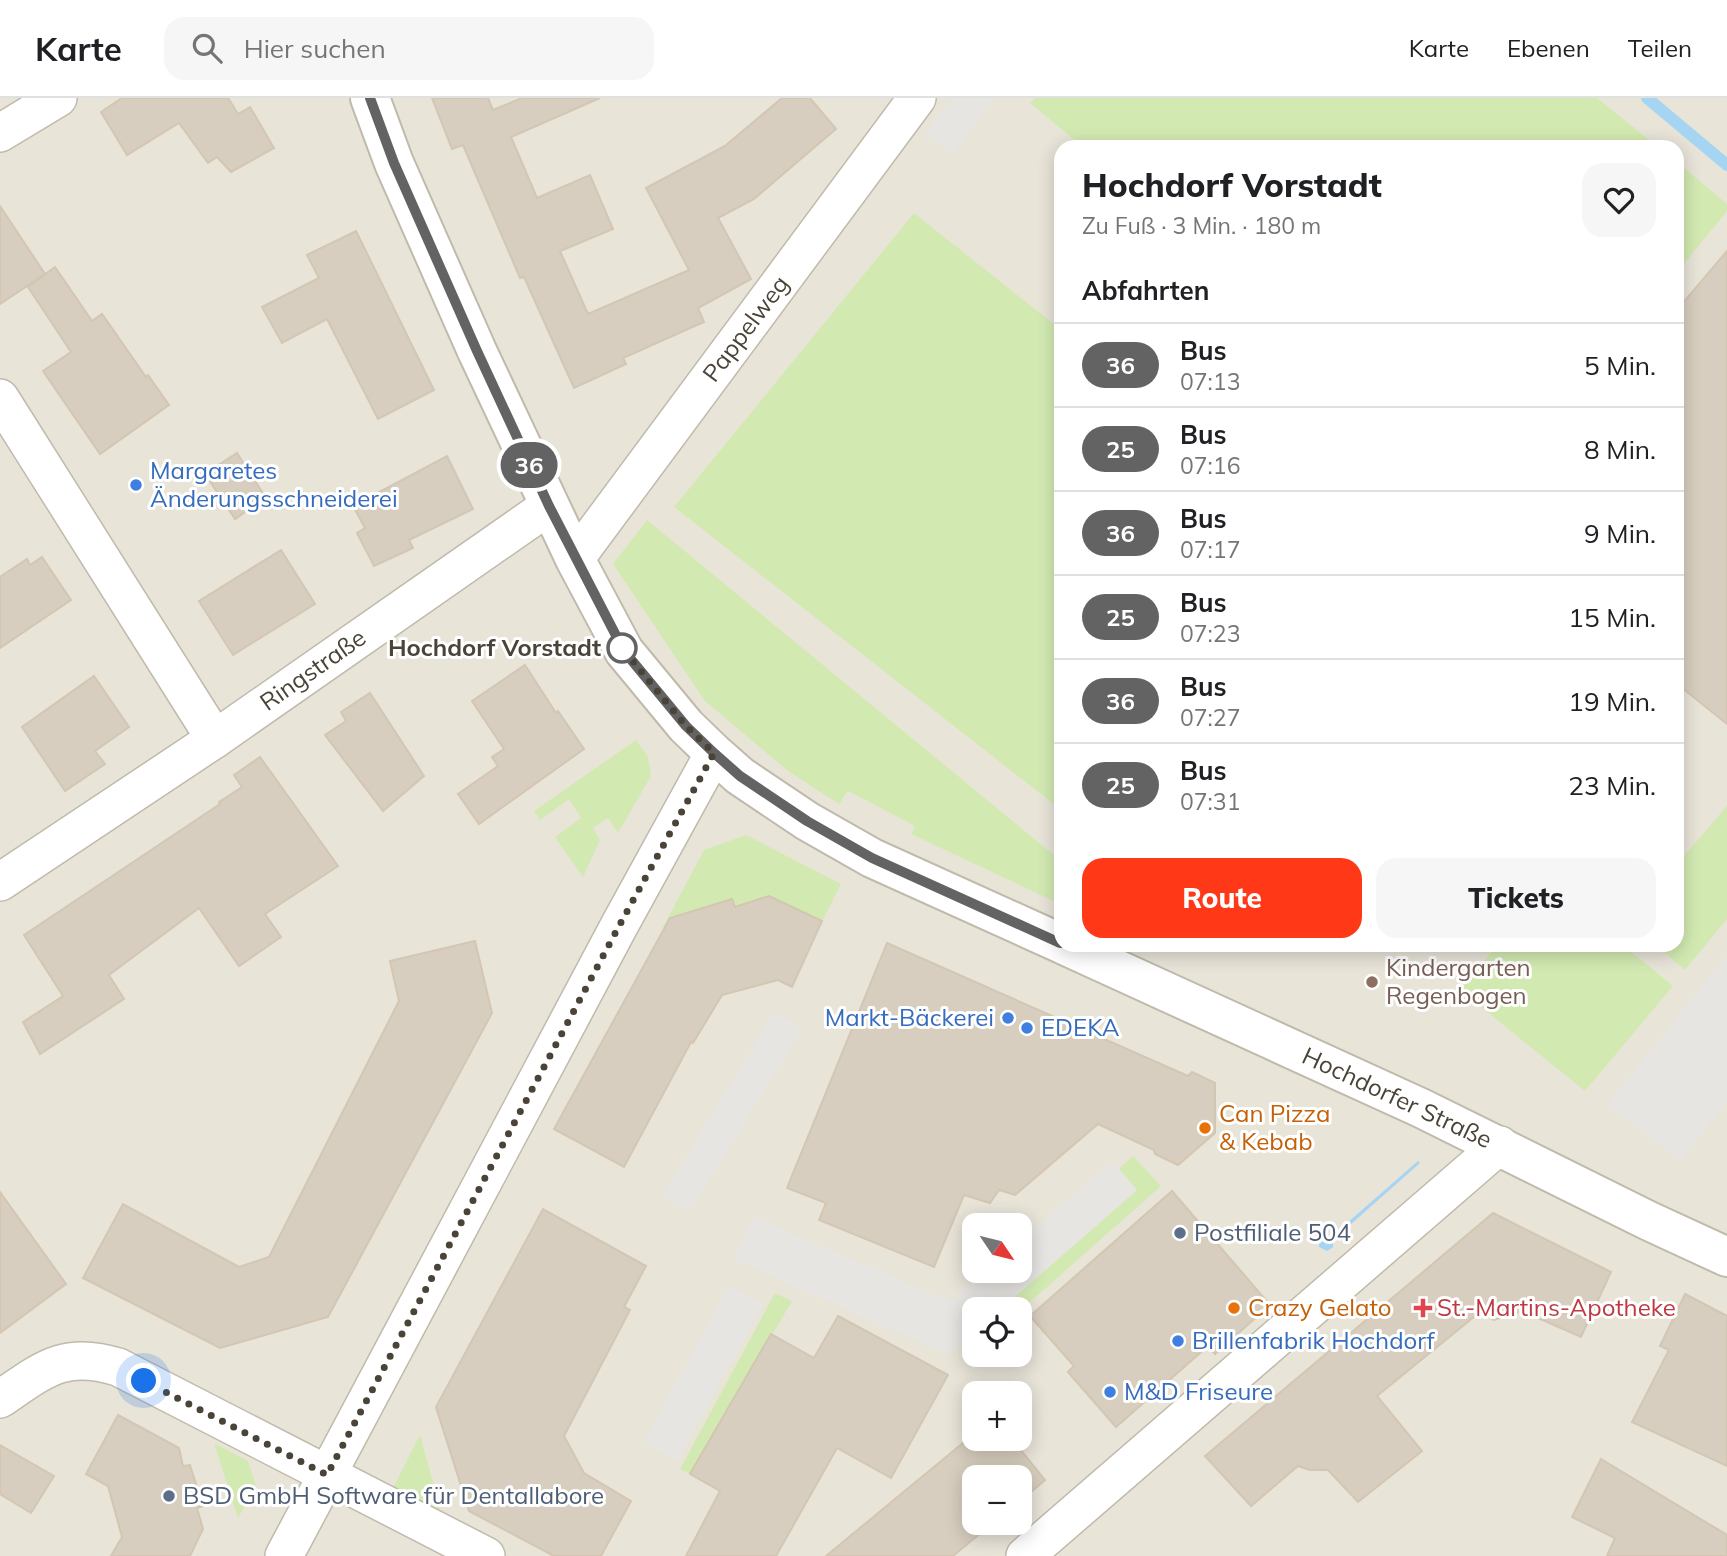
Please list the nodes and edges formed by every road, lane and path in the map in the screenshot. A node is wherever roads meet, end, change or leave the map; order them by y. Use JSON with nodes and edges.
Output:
{"nodes":[{"id":1,"x":58,"y":98,"type":"edge"},
{"id":2,"x":370,"y":98,"type":"edge"},
{"id":3,"x":917,"y":98,"type":"edge"},
{"id":4,"x":0,"y":134,"type":"edge"},
{"id":5,"x":0,"y":398,"type":"edge"},
{"id":6,"x":549,"y":506,"type":"junction"},
{"id":7,"x":575,"y":559,"type":"junction"},
{"id":8,"x":215,"y":739,"type":"junction"},
{"id":9,"x":714,"y":753,"type":"junction"},
{"id":10,"x":0,"y":882,"type":"edge"},
{"id":11,"x":1054,"y":940,"type":"edge"},
{"id":12,"x":1079,"y":952,"type":"edge"},
{"id":13,"x":1500,"y":1145,"type":"junction"},
{"id":14,"x":1727,"y":1257,"type":"edge"},
{"id":15,"x":0,"y":1399,"type":"edge"},
{"id":16,"x":327,"y":1475,"type":"junction"},
{"id":17,"x":284,"y":1556,"type":"edge"},
{"id":18,"x":486,"y":1556,"type":"edge"},
{"id":19,"x":1025,"y":1556,"type":"edge"}],
"edges":[{"from":1,"to":4,"type":"street"},
{"from":2,"to":6,"type":"street","name":"Hochdorfer Straße"},
{"from":3,"to":7,"type":"street","name":"Pappelweg"},
{"from":5,"to":8,"type":"street"},
{"from":6,"to":7,"type":"street","name":"Hochdorfer Straße"},
{"from":6,"to":8,"type":"street","name":"Ringstraße"},
{"from":7,"to":9,"type":"street","name":"Hochdorfer Straße"},
{"from":8,"to":10,"type":"street","name":"Ringstraße"},
{"from":9,"to":11,"type":"street","name":"Hochdorfer Straße"},
{"from":9,"to":16,"type":"street"},
{"from":12,"to":13,"type":"street","name":"Hochdorfer Straße"},
{"from":13,"to":14,"type":"street","name":"Hochdorfer Straße"},
{"from":13,"to":19,"type":"street"},
{"from":15,"to":16,"type":"street"},
{"from":16,"to":17,"type":"street"},
{"from":16,"to":18,"type":"street"}]}
